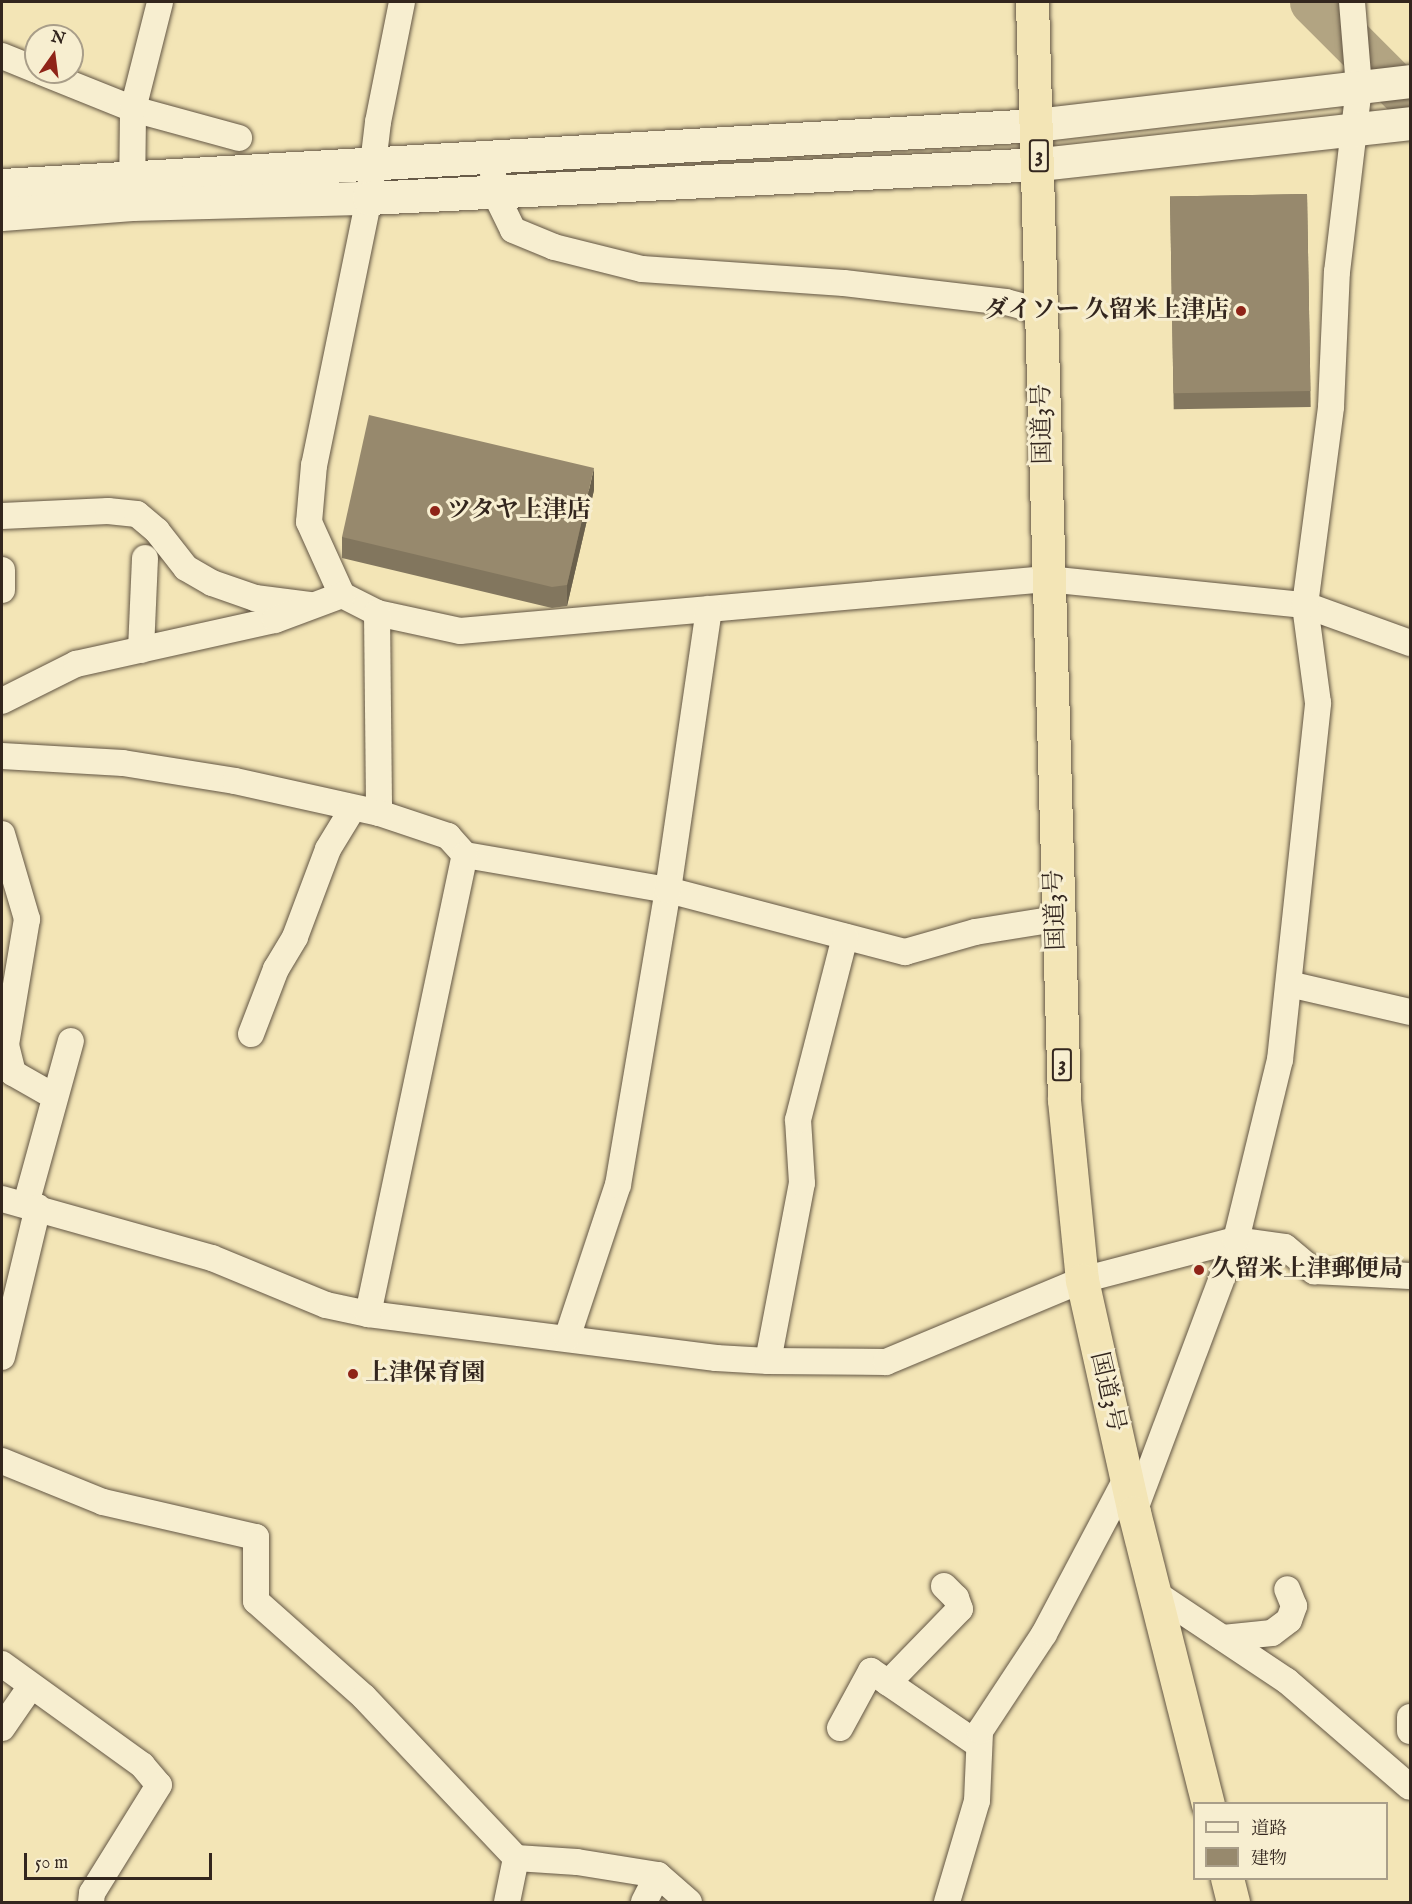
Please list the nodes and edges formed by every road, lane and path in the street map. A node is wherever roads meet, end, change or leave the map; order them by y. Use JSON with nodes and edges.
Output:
{"nodes":[{"id":1,"x":160,"y":2,"type":"edge"},
{"id":2,"x":402,"y":2,"type":"edge"},
{"id":3,"x":1032,"y":2,"type":"edge"},
{"id":4,"x":1352,"y":2,"type":"edge"},
{"id":5,"x":2,"y":56,"type":"edge"},
{"id":6,"x":24,"y":65,"type":"edge"},
{"id":7,"x":1410,"y":81,"type":"edge"},
{"id":8,"x":71,"y":84,"type":"edge"},
{"id":9,"x":1359,"y":87,"type":"junction"},
{"id":10,"x":133,"y":109,"type":"junction"},
{"id":11,"x":1410,"y":123,"type":"edge"},
{"id":12,"x":1036,"y":125,"type":"junction"},
{"id":13,"x":1353,"y":131,"type":"junction"},
{"id":14,"x":239,"y":138,"type":"dead end"},
{"id":15,"x":492,"y":159,"type":"junction"},
{"id":16,"x":1040,"y":164,"type":"junction"},
{"id":17,"x":374,"y":165,"type":"junction"},
{"id":18,"x":2,"y":185,"type":"edge"},
{"id":19,"x":494,"y":191,"type":"junction"},
{"id":20,"x":132,"y":192,"type":"junction"},
{"id":21,"x":369,"y":198,"type":"junction"},
{"id":22,"x":2,"y":214,"type":"edge"},
{"id":23,"x":1040,"y":311,"type":"junction"},
{"id":24,"x":2,"y":516,"type":"edge"},
{"id":25,"x":146,"y":558,"type":"dead end"},
{"id":26,"x":2,"y":570,"type":"edge"},
{"id":27,"x":1047,"y":579,"type":"junction"},
{"id":28,"x":2,"y":590,"type":"edge"},
{"id":29,"x":342,"y":595,"type":"junction"},
{"id":30,"x":1305,"y":605,"type":"junction"},
{"id":31,"x":314,"y":606,"type":"junction"},
{"id":32,"x":709,"y":609,"type":"junction"},
{"id":33,"x":377,"y":612,"type":"junction"},
{"id":34,"x":1410,"y":643,"type":"edge"},
{"id":35,"x":141,"y":650,"type":"junction"},
{"id":36,"x":2,"y":700,"type":"edge"},
{"id":37,"x":2,"y":756,"type":"edge"},
{"id":38,"x":353,"y":808,"type":"junction"},
{"id":39,"x":379,"y":813,"type":"junction"},
{"id":40,"x":2,"y":834,"type":"edge"},
{"id":41,"x":465,"y":855,"type":"junction"},
{"id":42,"x":668,"y":890,"type":"junction"},
{"id":43,"x":1056,"y":919,"type":"junction"},
{"id":44,"x":845,"y":938,"type":"junction"},
{"id":45,"x":1289,"y":984,"type":"junction"},
{"id":46,"x":8,"y":993,"type":"edge"},
{"id":47,"x":1410,"y":1012,"type":"edge"},
{"id":48,"x":251,"y":1034,"type":"dead end"},
{"id":49,"x":70,"y":1041,"type":"dead end"},
{"id":50,"x":55,"y":1097,"type":"junction"},
{"id":51,"x":2,"y":1199,"type":"edge"},
{"id":52,"x":32,"y":1206,"type":"junction"},
{"id":53,"x":1236,"y":1240,"type":"junction"},
{"id":54,"x":1410,"y":1276,"type":"edge"},
{"id":55,"x":1082,"y":1280,"type":"junction"},
{"id":56,"x":368,"y":1314,"type":"junction"},
{"id":57,"x":567,"y":1338,"type":"junction"},
{"id":58,"x":2,"y":1357,"type":"edge"},
{"id":59,"x":768,"y":1361,"type":"junction"},
{"id":60,"x":2,"y":1461,"type":"edge"},
{"id":61,"x":1126,"y":1479,"type":"junction"},
{"id":62,"x":1134,"y":1512,"type":"junction"},
{"id":63,"x":944,"y":1586,"type":"dead end"},
{"id":64,"x":1287,"y":1589,"type":"dead end"},
{"id":65,"x":1155,"y":1593,"type":"junction"},
{"id":66,"x":1223,"y":1638,"type":"junction"},
{"id":67,"x":2,"y":1664,"type":"edge"},
{"id":68,"x":888,"y":1683,"type":"junction"},
{"id":69,"x":31,"y":1686,"type":"junction"},
{"id":70,"x":1410,"y":1717,"type":"edge"},
{"id":71,"x":2,"y":1728,"type":"edge"},
{"id":72,"x":840,"y":1728,"type":"dead end"},
{"id":73,"x":1410,"y":1731,"type":"edge"},
{"id":74,"x":979,"y":1745,"type":"junction"},
{"id":75,"x":1410,"y":1787,"type":"edge"},
{"id":76,"x":1208,"y":1802,"type":"edge"},
{"id":77,"x":516,"y":1858,"type":"junction"},
{"id":78,"x":658,"y":1875,"type":"junction"},
{"id":79,"x":1228,"y":1880,"type":"edge"},
{"id":80,"x":91,"y":1902,"type":"edge"},
{"id":81,"x":507,"y":1902,"type":"edge"},
{"id":82,"x":644,"y":1902,"type":"edge"},
{"id":83,"x":689,"y":1902,"type":"edge"},
{"id":84,"x":947,"y":1902,"type":"edge"},
{"id":85,"x":1233,"y":1902,"type":"edge"}],
"edges":[{"from":1,"to":10,"type":"street"},
{"from":2,"to":17,"type":"street"},
{"from":3,"to":12,"type":"highway","name":"国道3号","number":"3"},
{"from":4,"to":9,"type":"street"},
{"from":5,"to":6,"type":"street"},
{"from":7,"to":9,"type":"street"},
{"from":8,"to":10,"type":"street"},
{"from":9,"to":12,"type":"street"},
{"from":9,"to":13,"type":"street"},
{"from":10,"to":14,"type":"street"},
{"from":10,"to":20,"type":"street"},
{"from":11,"to":13,"type":"street"},
{"from":12,"to":15,"type":"street"},
{"from":12,"to":16,"type":"highway","name":"国道3号","number":"3"},
{"from":13,"to":16,"type":"street"},
{"from":13,"to":30,"type":"street"},
{"from":15,"to":17,"type":"street"},
{"from":15,"to":19,"type":"street"},
{"from":16,"to":19,"type":"street"},
{"from":16,"to":23,"type":"highway","name":"国道3号","number":"3"},
{"from":17,"to":20,"type":"street"},
{"from":17,"to":21,"type":"street"},
{"from":18,"to":20,"type":"street"},
{"from":19,"to":21,"type":"street"},
{"from":19,"to":23,"type":"street"},
{"from":20,"to":21,"type":"street"},
{"from":20,"to":22,"type":"street"},
{"from":21,"to":29,"type":"street"},
{"from":23,"to":27,"type":"highway","name":"国道3号","number":"3"},
{"from":24,"to":31,"type":"street"},
{"from":25,"to":35,"type":"street"},
{"from":26,"to":28,"type":"street"},
{"from":27,"to":30,"type":"street"},
{"from":27,"to":32,"type":"street"},
{"from":27,"to":43,"type":"highway","name":"国道3号","number":"3"},
{"from":29,"to":31,"type":"street"},
{"from":29,"to":33,"type":"street"},
{"from":30,"to":34,"type":"street"},
{"from":30,"to":45,"type":"street"},
{"from":31,"to":35,"type":"street"},
{"from":32,"to":33,"type":"street"},
{"from":32,"to":42,"type":"street"},
{"from":33,"to":39,"type":"street"},
{"from":35,"to":36,"type":"street"},
{"from":37,"to":38,"type":"street"},
{"from":38,"to":39,"type":"street"},
{"from":38,"to":48,"type":"street"},
{"from":39,"to":41,"type":"street"},
{"from":40,"to":46,"type":"street"},
{"from":41,"to":42,"type":"street"},
{"from":41,"to":56,"type":"street"},
{"from":42,"to":44,"type":"street"},
{"from":42,"to":57,"type":"street"},
{"from":43,"to":44,"type":"street"},
{"from":43,"to":55,"type":"highway","name":"国道3号","number":"3"},
{"from":44,"to":59,"type":"street"},
{"from":45,"to":47,"type":"street"},
{"from":45,"to":53,"type":"street"},
{"from":46,"to":50,"type":"street"},
{"from":49,"to":50,"type":"street"},
{"from":50,"to":52,"type":"street"},
{"from":51,"to":52,"type":"street"},
{"from":52,"to":56,"type":"street"},
{"from":52,"to":58,"type":"street"},
{"from":53,"to":54,"type":"street"},
{"from":53,"to":55,"type":"street"},
{"from":53,"to":62,"type":"street"},
{"from":55,"to":59,"type":"street"},
{"from":55,"to":61,"type":"highway","name":"国道3号","number":"3"},
{"from":56,"to":57,"type":"street"},
{"from":57,"to":59,"type":"street"},
{"from":60,"to":77,"type":"street"},
{"from":61,"to":62,"type":"highway","name":"国道3号","number":"3"},
{"from":61,"to":74,"type":"street"},
{"from":62,"to":65,"type":"highway","name":"国道3号","number":"3"},
{"from":63,"to":68,"type":"street"},
{"from":64,"to":66,"type":"street"},
{"from":65,"to":66,"type":"street"},
{"from":65,"to":76,"type":"highway","name":"国道3号","number":"3"},
{"from":66,"to":75,"type":"street"},
{"from":67,"to":69,"type":"street"},
{"from":68,"to":72,"type":"street"},
{"from":68,"to":74,"type":"street"},
{"from":69,"to":71,"type":"street"},
{"from":69,"to":80,"type":"street"},
{"from":70,"to":73,"type":"street"},
{"from":74,"to":84,"type":"street"},
{"from":77,"to":78,"type":"street"},
{"from":77,"to":81,"type":"street"},
{"from":78,"to":82,"type":"street"},
{"from":78,"to":83,"type":"street"},
{"from":79,"to":85,"type":"highway"}]}
